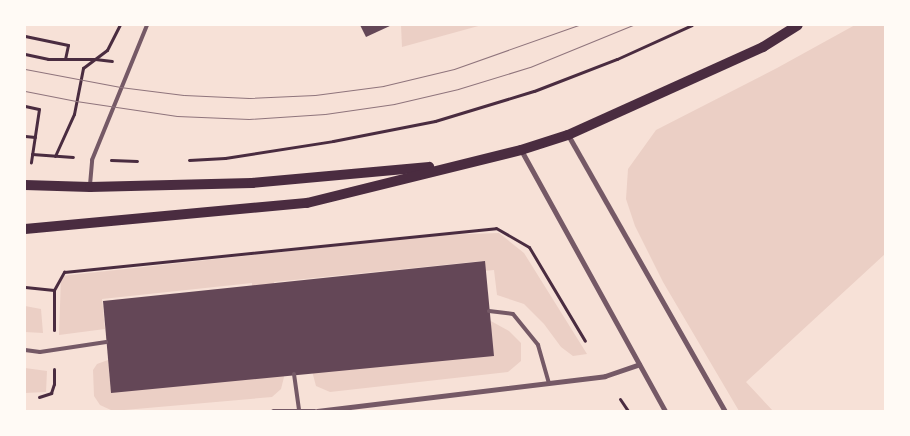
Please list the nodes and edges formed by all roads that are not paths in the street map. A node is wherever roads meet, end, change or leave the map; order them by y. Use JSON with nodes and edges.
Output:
{"nodes":[{"id":1,"x":147,"y":25,"type":"edge"},
{"id":2,"x":798,"y":25,"type":"edge"},
{"id":3,"x":568,"y":135,"type":"junction"},
{"id":4,"x":521,"y":150,"type":"junction"},
{"id":5,"x":463,"y":164,"type":"junction"},
{"id":6,"x":25,"y":185,"type":"edge"},
{"id":7,"x":90,"y":187,"type":"junction"},
{"id":8,"x":25,"y":229,"type":"edge"},
{"id":9,"x":489,"y":311,"type":"dead end"},
{"id":10,"x":106,"y":342,"type":"dead end"},
{"id":11,"x":25,"y":350,"type":"edge"},
{"id":12,"x":639,"y":364,"type":"junction"},
{"id":13,"x":294,"y":374,"type":"dead end"},
{"id":14,"x":549,"y":384,"type":"junction"},
{"id":15,"x":299,"y":410,"type":"junction"},
{"id":16,"x":273,"y":411,"type":"edge"},
{"id":17,"x":316,"y":411,"type":"edge"},
{"id":18,"x":665,"y":411,"type":"edge"},
{"id":19,"x":725,"y":411,"type":"edge"}],
"edges":[{"from":1,"to":7,"type":"lane"},
{"from":2,"to":3,"type":"main road"},
{"from":3,"to":4,"type":"main road"},
{"from":3,"to":19,"type":"street"},
{"from":4,"to":5,"type":"main road"},
{"from":4,"to":12,"type":"street"},
{"from":5,"to":7,"type":"main road"},
{"from":5,"to":8,"type":"main road"},
{"from":6,"to":7,"type":"main road"},
{"from":9,"to":14,"type":"lane"},
{"from":10,"to":11,"type":"lane"},
{"from":12,"to":14,"type":"street"},
{"from":12,"to":18,"type":"street"},
{"from":13,"to":15,"type":"lane"},
{"from":14,"to":17,"type":"street"},
{"from":15,"to":16,"type":"street"},
{"from":15,"to":17,"type":"street"}]}
